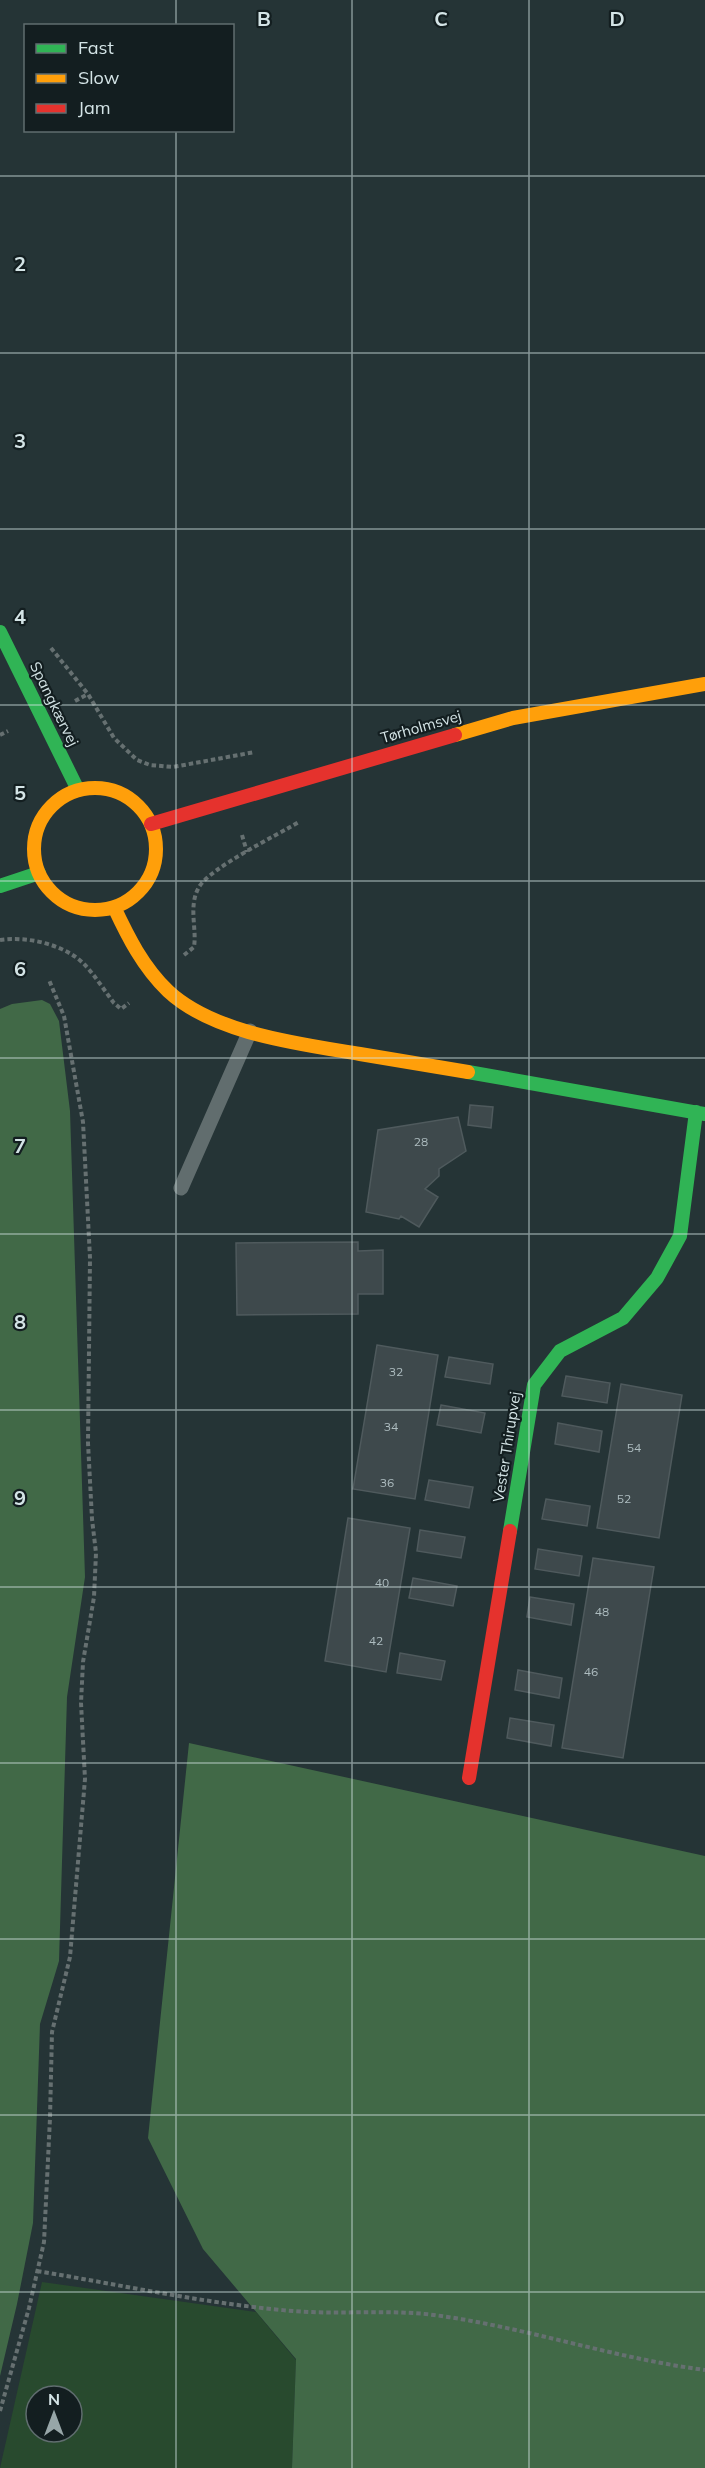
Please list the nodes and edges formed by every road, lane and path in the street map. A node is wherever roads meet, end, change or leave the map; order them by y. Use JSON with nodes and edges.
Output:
{"nodes":[{"id":1,"x":0,"y":632,"type":"edge"},
{"id":2,"x":47,"y":645,"type":"dead end"},
{"id":3,"x":705,"y":684,"type":"edge"},
{"id":4,"x":262,"y":751,"type":"dead end"},
{"id":5,"x":78,"y":790,"type":"junction"},
{"id":6,"x":309,"y":817,"type":"dead end"},
{"id":7,"x":151,"y":824,"type":"junction"},
{"id":8,"x":39,"y":873,"type":"junction"},
{"id":9,"x":0,"y":886,"type":"edge"},
{"id":10,"x":114,"y":907,"type":"junction"},
{"id":11,"x":0,"y":940,"type":"edge"},
{"id":12,"x":49,"y":980,"type":"dead end"},
{"id":13,"x":155,"y":980,"type":"junction"},
{"id":14,"x":250,"y":1031,"type":"junction"},
{"id":15,"x":701,"y":1113,"type":"edge"},
{"id":16,"x":181,"y":1188,"type":"dead end"},
{"id":17,"x":469,"y":1778,"type":"dead end"},
{"id":18,"x":37,"y":2271,"type":"junction"},
{"id":19,"x":705,"y":2370,"type":"edge"},
{"id":20,"x":0,"y":2411,"type":"edge"}],
"edges":[{"from":1,"to":5,"type":"street","name":"Spangkærvej"},
{"from":2,"to":4,"type":"path"},
{"from":3,"to":7,"type":"street","name":"Tørholmsvej"},
{"from":5,"to":7,"type":"street"},
{"from":5,"to":8,"type":"street"},
{"from":6,"to":13,"type":"path"},
{"from":7,"to":10,"type":"street"},
{"from":8,"to":9,"type":"street"},
{"from":8,"to":10,"type":"street"},
{"from":10,"to":13,"type":"street","name":"Vester Thirupvej"},
{"from":11,"to":13,"type":"path"},
{"from":12,"to":18,"type":"path"},
{"from":13,"to":14,"type":"street","name":"Vester Thirupvej"},
{"from":14,"to":15,"type":"street","name":"Vester Thirupvej"},
{"from":14,"to":16,"type":"lane"},
{"from":15,"to":17,"type":"street","name":"Vester Thirupvej"},
{"from":18,"to":19,"type":"path"},
{"from":18,"to":20,"type":"path"}]}
